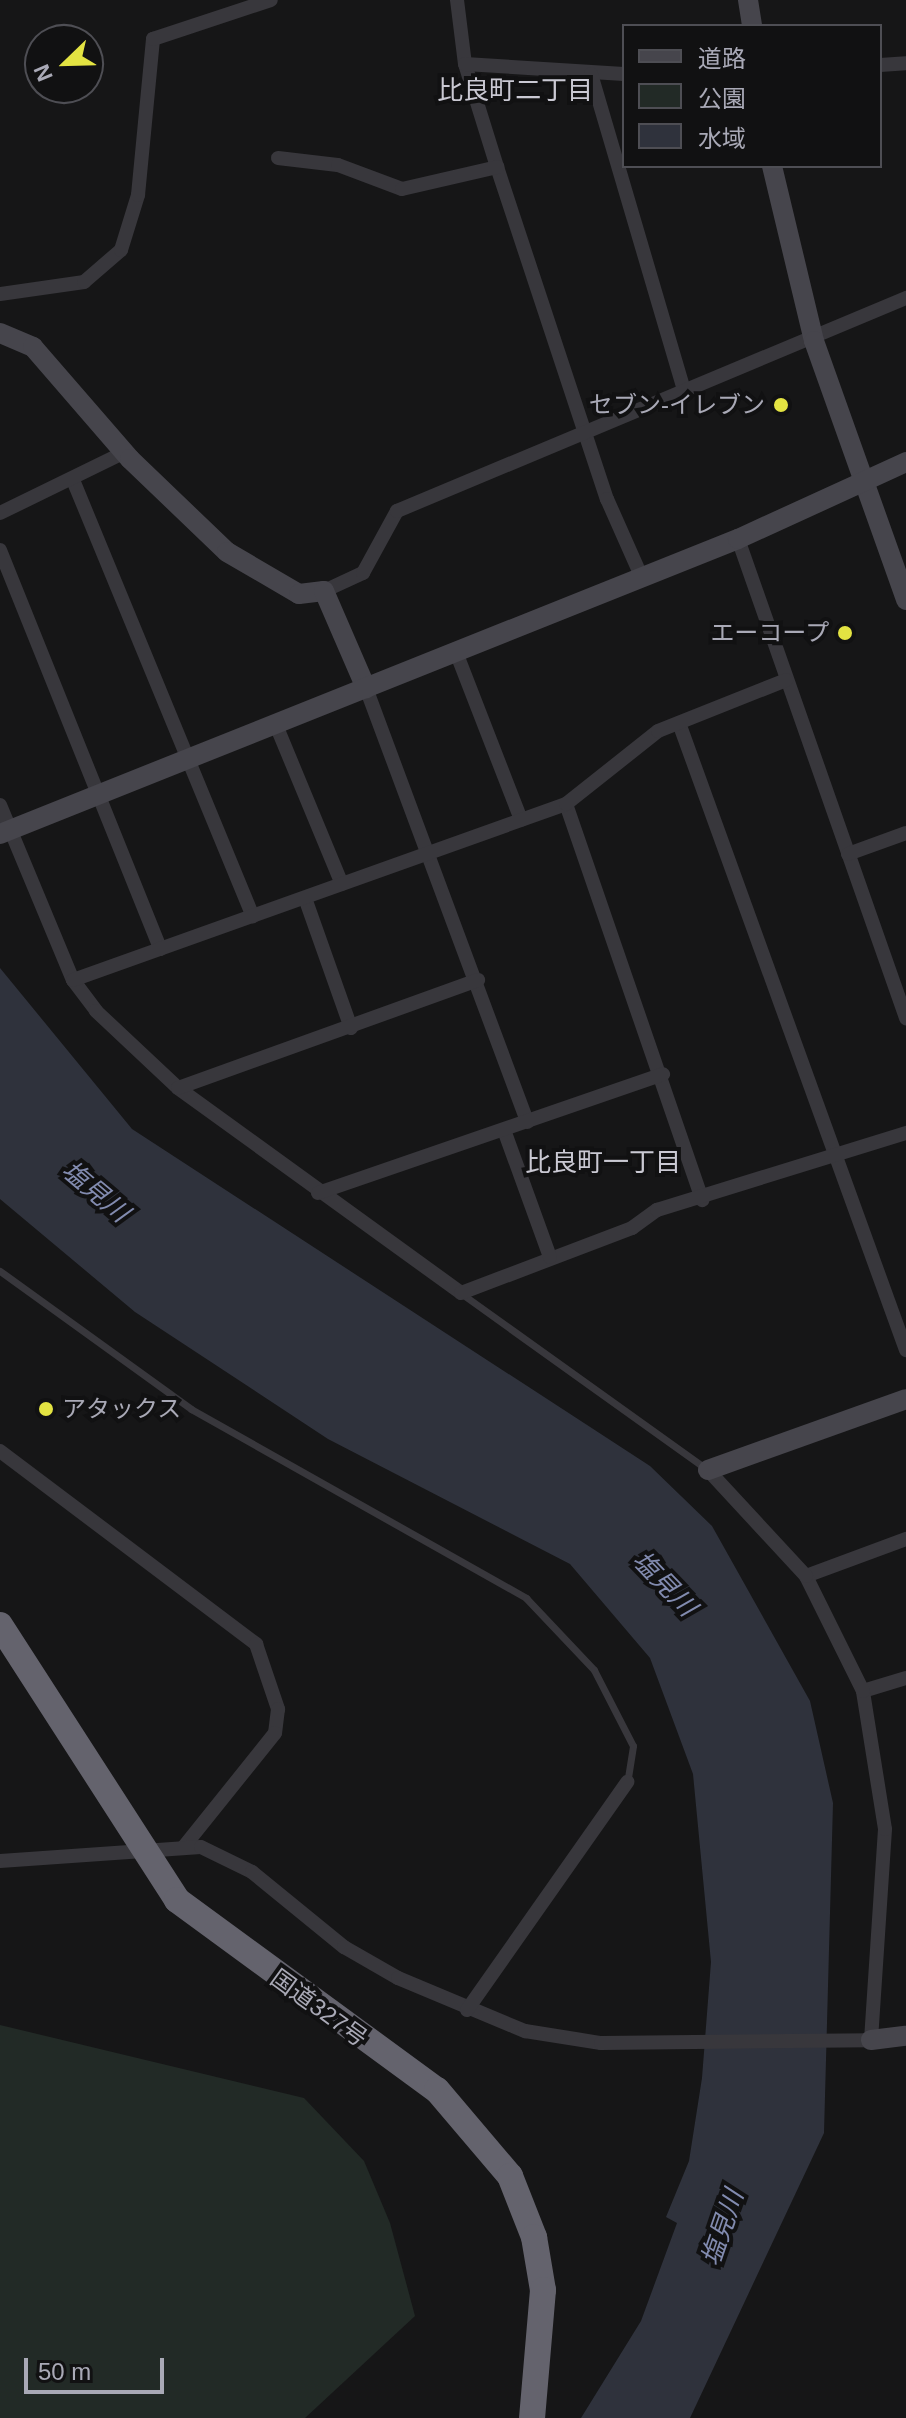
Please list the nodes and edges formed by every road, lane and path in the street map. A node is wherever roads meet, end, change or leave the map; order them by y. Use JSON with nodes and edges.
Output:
{"nodes":[{"id":1,"x":271,"y":0,"type":"edge"},
{"id":2,"x":457,"y":0,"type":"edge"},
{"id":3,"x":748,"y":0,"type":"edge"},
{"id":4,"x":752,"y":24,"type":"edge"},
{"id":5,"x":906,"y":63,"type":"edge"},
{"id":6,"x":465,"y":64,"type":"junction"},
{"id":7,"x":882,"y":65,"type":"edge"},
{"id":8,"x":591,"y":74,"type":"junction"},
{"id":9,"x":622,"y":74,"type":"edge"},
{"id":10,"x":278,"y":158,"type":"dead end"},
{"id":11,"x":497,"y":167,"type":"junction"},
{"id":12,"x":772,"y":168,"type":"edge"},
{"id":13,"x":0,"y":294,"type":"edge"},
{"id":14,"x":906,"y":298,"type":"edge"},
{"id":15,"x":0,"y":333,"type":"edge"},
{"id":16,"x":814,"y":341,"type":"junction"},
{"id":17,"x":684,"y":390,"type":"junction"},
{"id":18,"x":583,"y":433,"type":"junction"},
{"id":19,"x":125,"y":452,"type":"junction"},
{"id":20,"x":906,"y":462,"type":"edge"},
{"id":21,"x":73,"y":480,"type":"junction"},
{"id":22,"x":862,"y":482,"type":"junction"},
{"id":23,"x":0,"y":513,"type":"edge"},
{"id":24,"x":738,"y":539,"type":"junction"},
{"id":25,"x":0,"y":550,"type":"edge"},
{"id":26,"x":642,"y":578,"type":"junction"},
{"id":27,"x":324,"y":591,"type":"junction"},
{"id":28,"x":906,"y":600,"type":"edge"},
{"id":29,"x":456,"y":652,"type":"junction"},
{"id":30,"x":786,"y":680,"type":"junction"},
{"id":31,"x":366,"y":688,"type":"junction"},
{"id":32,"x":679,"y":723,"type":"junction"},
{"id":33,"x":276,"y":725,"type":"junction"},
{"id":34,"x":188,"y":760,"type":"junction"},
{"id":35,"x":99,"y":795,"type":"junction"},
{"id":36,"x":566,"y":804,"type":"junction"},
{"id":37,"x":0,"y":805,"type":"edge"},
{"id":38,"x":521,"y":820,"type":"junction"},
{"id":39,"x":5,"y":832,"type":"edge"},
{"id":40,"x":906,"y":833,"type":"edge"},
{"id":41,"x":433,"y":852,"type":"junction"},
{"id":42,"x":848,"y":854,"type":"junction"},
{"id":43,"x":342,"y":884,"type":"junction"},
{"id":44,"x":305,"y":898,"type":"junction"},
{"id":45,"x":253,"y":916,"type":"junction"},
{"id":46,"x":160,"y":949,"type":"junction"},
{"id":47,"x":73,"y":980,"type":"junction"},
{"id":48,"x":478,"y":980,"type":"junction"},
{"id":49,"x":906,"y":1018,"type":"edge"},
{"id":50,"x":351,"y":1028,"type":"junction"},
{"id":51,"x":663,"y":1074,"type":"junction"},
{"id":52,"x":178,"y":1088,"type":"junction"},
{"id":53,"x":527,"y":1122,"type":"junction"},
{"id":54,"x":504,"y":1130,"type":"junction"},
{"id":55,"x":906,"y":1133,"type":"edge"},
{"id":56,"x":836,"y":1158,"type":"junction"},
{"id":57,"x":318,"y":1193,"type":"junction"},
{"id":58,"x":702,"y":1200,"type":"junction"},
{"id":59,"x":550,"y":1257,"type":"junction"},
{"id":60,"x":0,"y":1271,"type":"edge"},
{"id":61,"x":461,"y":1293,"type":"junction"},
{"id":62,"x":906,"y":1350,"type":"edge"},
{"id":63,"x":906,"y":1399,"type":"edge"},
{"id":64,"x":0,"y":1451,"type":"edge"},
{"id":65,"x":708,"y":1470,"type":"junction"},
{"id":66,"x":906,"y":1539,"type":"edge"},
{"id":67,"x":806,"y":1576,"type":"junction"},
{"id":68,"x":0,"y":1625,"type":"edge"},
{"id":69,"x":906,"y":1678,"type":"edge"},
{"id":70,"x":863,"y":1691,"type":"junction"},
{"id":71,"x":627,"y":1782,"type":"joint"},
{"id":72,"x":183,"y":1848,"type":"junction"},
{"id":73,"x":141,"y":1852,"type":"junction"},
{"id":74,"x":0,"y":1861,"type":"edge"},
{"id":75,"x":467,"y":2010,"type":"junction"},
{"id":76,"x":906,"y":2036,"type":"edge"},
{"id":77,"x":871,"y":2040,"type":"junction"},
{"id":78,"x":532,"y":2418,"type":"edge"}],
"edges":[{"from":1,"to":13,"type":"street"},
{"from":2,"to":6,"type":"street"},
{"from":3,"to":4,"type":"street"},
{"from":5,"to":7,"type":"street"},
{"from":6,"to":8,"type":"street"},
{"from":6,"to":11,"type":"street"},
{"from":8,"to":9,"type":"street"},
{"from":8,"to":17,"type":"street"},
{"from":10,"to":11,"type":"street"},
{"from":11,"to":18,"type":"street"},
{"from":12,"to":16,"type":"street"},
{"from":14,"to":16,"type":"street"},
{"from":15,"to":19,"type":"street"},
{"from":16,"to":17,"type":"street"},
{"from":16,"to":22,"type":"street"},
{"from":17,"to":18,"type":"street"},
{"from":18,"to":26,"type":"street"},
{"from":18,"to":27,"type":"street"},
{"from":19,"to":21,"type":"street"},
{"from":19,"to":27,"type":"street"},
{"from":20,"to":22,"type":"street"},
{"from":21,"to":23,"type":"street"},
{"from":21,"to":34,"type":"street"},
{"from":22,"to":24,"type":"street"},
{"from":22,"to":28,"type":"street"},
{"from":24,"to":26,"type":"street"},
{"from":24,"to":30,"type":"street"},
{"from":25,"to":35,"type":"street"},
{"from":26,"to":29,"type":"street"},
{"from":27,"to":31,"type":"street"},
{"from":29,"to":31,"type":"street"},
{"from":29,"to":38,"type":"street"},
{"from":30,"to":32,"type":"street"},
{"from":30,"to":42,"type":"street"},
{"from":31,"to":33,"type":"street"},
{"from":31,"to":41,"type":"street"},
{"from":32,"to":36,"type":"street"},
{"from":32,"to":56,"type":"street"},
{"from":33,"to":34,"type":"street"},
{"from":33,"to":43,"type":"street"},
{"from":34,"to":35,"type":"street"},
{"from":34,"to":45,"type":"street"},
{"from":35,"to":39,"type":"street"},
{"from":35,"to":46,"type":"street"},
{"from":36,"to":38,"type":"street"},
{"from":36,"to":51,"type":"street"},
{"from":37,"to":39,"type":"street"},
{"from":38,"to":41,"type":"street"},
{"from":39,"to":47,"type":"street"},
{"from":40,"to":42,"type":"street"},
{"from":41,"to":43,"type":"street"},
{"from":41,"to":48,"type":"street"},
{"from":42,"to":49,"type":"street"},
{"from":43,"to":44,"type":"street"},
{"from":44,"to":45,"type":"street"},
{"from":44,"to":50,"type":"street"},
{"from":45,"to":46,"type":"street"},
{"from":46,"to":47,"type":"street"},
{"from":47,"to":52,"type":"street"},
{"from":48,"to":50,"type":"street"},
{"from":48,"to":53,"type":"street"},
{"from":50,"to":52,"type":"street"},
{"from":51,"to":53,"type":"street"},
{"from":51,"to":58,"type":"street"},
{"from":52,"to":57,"type":"street"},
{"from":53,"to":54,"type":"street"},
{"from":54,"to":57,"type":"street"},
{"from":54,"to":59,"type":"street"},
{"from":55,"to":56,"type":"street"},
{"from":56,"to":58,"type":"street"},
{"from":56,"to":62,"type":"street"},
{"from":57,"to":61,"type":"street"},
{"from":58,"to":59,"type":"street"},
{"from":59,"to":61,"type":"street"},
{"from":60,"to":71,"type":"lane"},
{"from":61,"to":65,"type":"lane"},
{"from":63,"to":65,"type":"street"},
{"from":64,"to":72,"type":"street"},
{"from":65,"to":67,"type":"street"},
{"from":66,"to":67,"type":"street"},
{"from":67,"to":70,"type":"street"},
{"from":68,"to":73,"type":"highway","name":"国道327号"},
{"from":69,"to":70,"type":"street"},
{"from":70,"to":77,"type":"street"},
{"from":71,"to":75,"type":"street"},
{"from":72,"to":73,"type":"street"},
{"from":72,"to":75,"type":"street"},
{"from":73,"to":74,"type":"street"},
{"from":73,"to":78,"type":"highway","name":"国道327号"},
{"from":75,"to":77,"type":"street"},
{"from":76,"to":77,"type":"street"}]}
